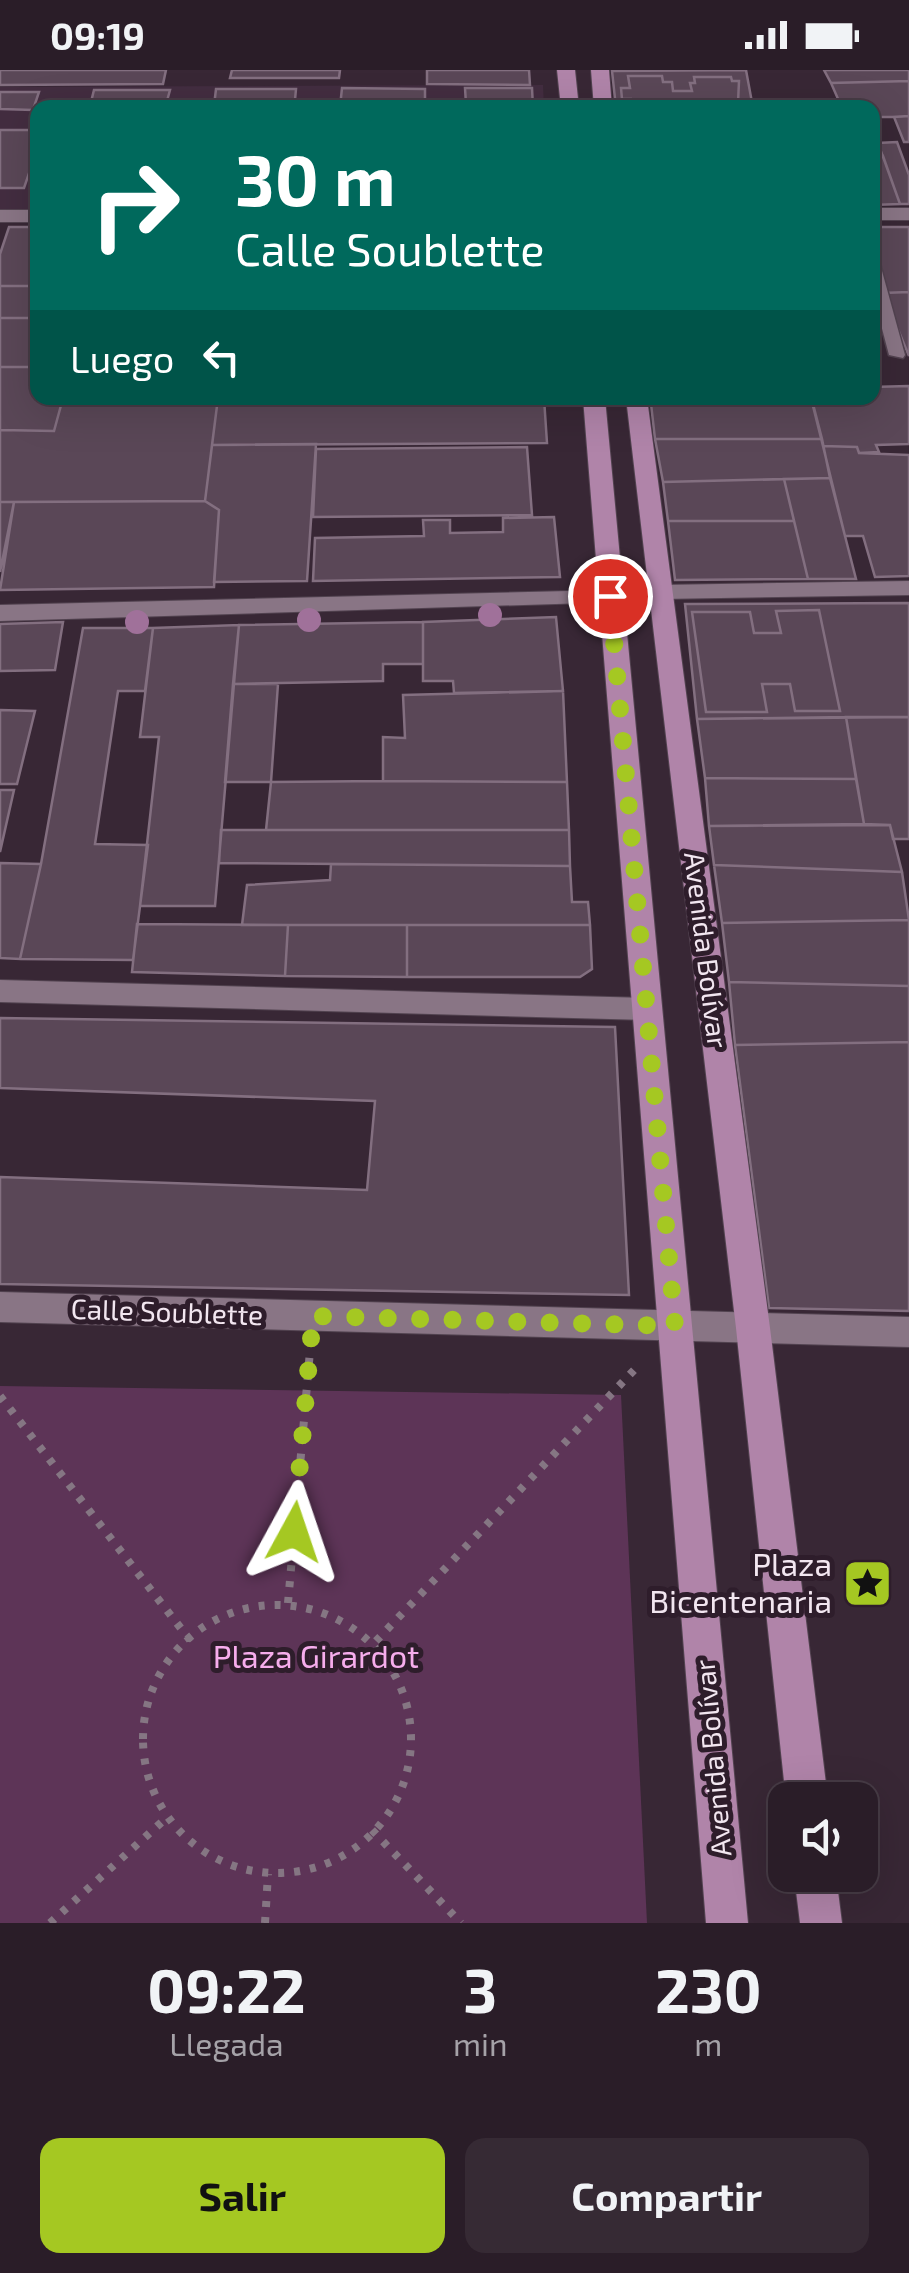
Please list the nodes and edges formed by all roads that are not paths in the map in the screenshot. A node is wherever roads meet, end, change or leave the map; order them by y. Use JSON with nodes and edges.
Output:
{"nodes":[{"id":1,"x":566,"y":70,"type":"edge"},
{"id":2,"x":600,"y":70,"type":"edge"},
{"id":3,"x":569,"y":100,"type":"edge"},
{"id":4,"x":603,"y":100,"type":"edge"},
{"id":5,"x":880,"y":214,"type":"edge"},
{"id":6,"x":909,"y":214,"type":"edge"},
{"id":7,"x":0,"y":216,"type":"edge"},
{"id":8,"x":30,"y":216,"type":"edge"},
{"id":9,"x":880,"y":290,"type":"edge"},
{"id":10,"x":897,"y":355,"type":"dead end"},
{"id":11,"x":595,"y":405,"type":"edge"},
{"id":12,"x":637,"y":405,"type":"edge"},
{"id":13,"x":909,"y":588,"type":"edge"},
{"id":14,"x":661,"y":592,"type":"junction"},
{"id":15,"x":610,"y":596,"type":"junction"},
{"id":16,"x":0,"y":613,"type":"edge"},
{"id":17,"x":0,"y":991,"type":"edge"},
{"id":18,"x":647,"y":1009,"type":"junction"},
{"id":19,"x":0,"y":1307,"type":"edge"},
{"id":20,"x":675,"y":1326,"type":"junction"},
{"id":21,"x":753,"y":1328,"type":"junction"},
{"id":22,"x":909,"y":1332,"type":"edge"},
{"id":23,"x":805,"y":1782,"type":"edge"},
{"id":24,"x":817,"y":1892,"type":"edge"},
{"id":25,"x":728,"y":1923,"type":"edge"},
{"id":26,"x":820,"y":1923,"type":"edge"}],
"edges":[{"from":1,"to":3,"type":"main road"},
{"from":2,"to":4,"type":"main road"},
{"from":5,"to":6,"type":"street"},
{"from":7,"to":8,"type":"street"},
{"from":9,"to":10,"type":"lane"},
{"from":11,"to":15,"type":"main road","name":"Avenida Bolívar"},
{"from":12,"to":14,"type":"main road","name":"Avenida Bolívar"},
{"from":13,"to":14,"type":"street"},
{"from":14,"to":21,"type":"main road","name":"Avenida Bolívar"},
{"from":15,"to":16,"type":"street"},
{"from":15,"to":18,"type":"main road","name":"Avenida Bolívar"},
{"from":17,"to":18,"type":"street"},
{"from":18,"to":20,"type":"main road","name":"Avenida Bolívar"},
{"from":19,"to":20,"type":"street","name":"Calle Soublette"},
{"from":20,"to":21,"type":"street","name":"Calle Soublette"},
{"from":20,"to":25,"type":"main road","name":"Avenida Bolívar"},
{"from":21,"to":22,"type":"street","name":"Calle Soublette"},
{"from":21,"to":23,"type":"main road","name":"Avenida Bolívar"},
{"from":24,"to":26,"type":"main road"}]}
